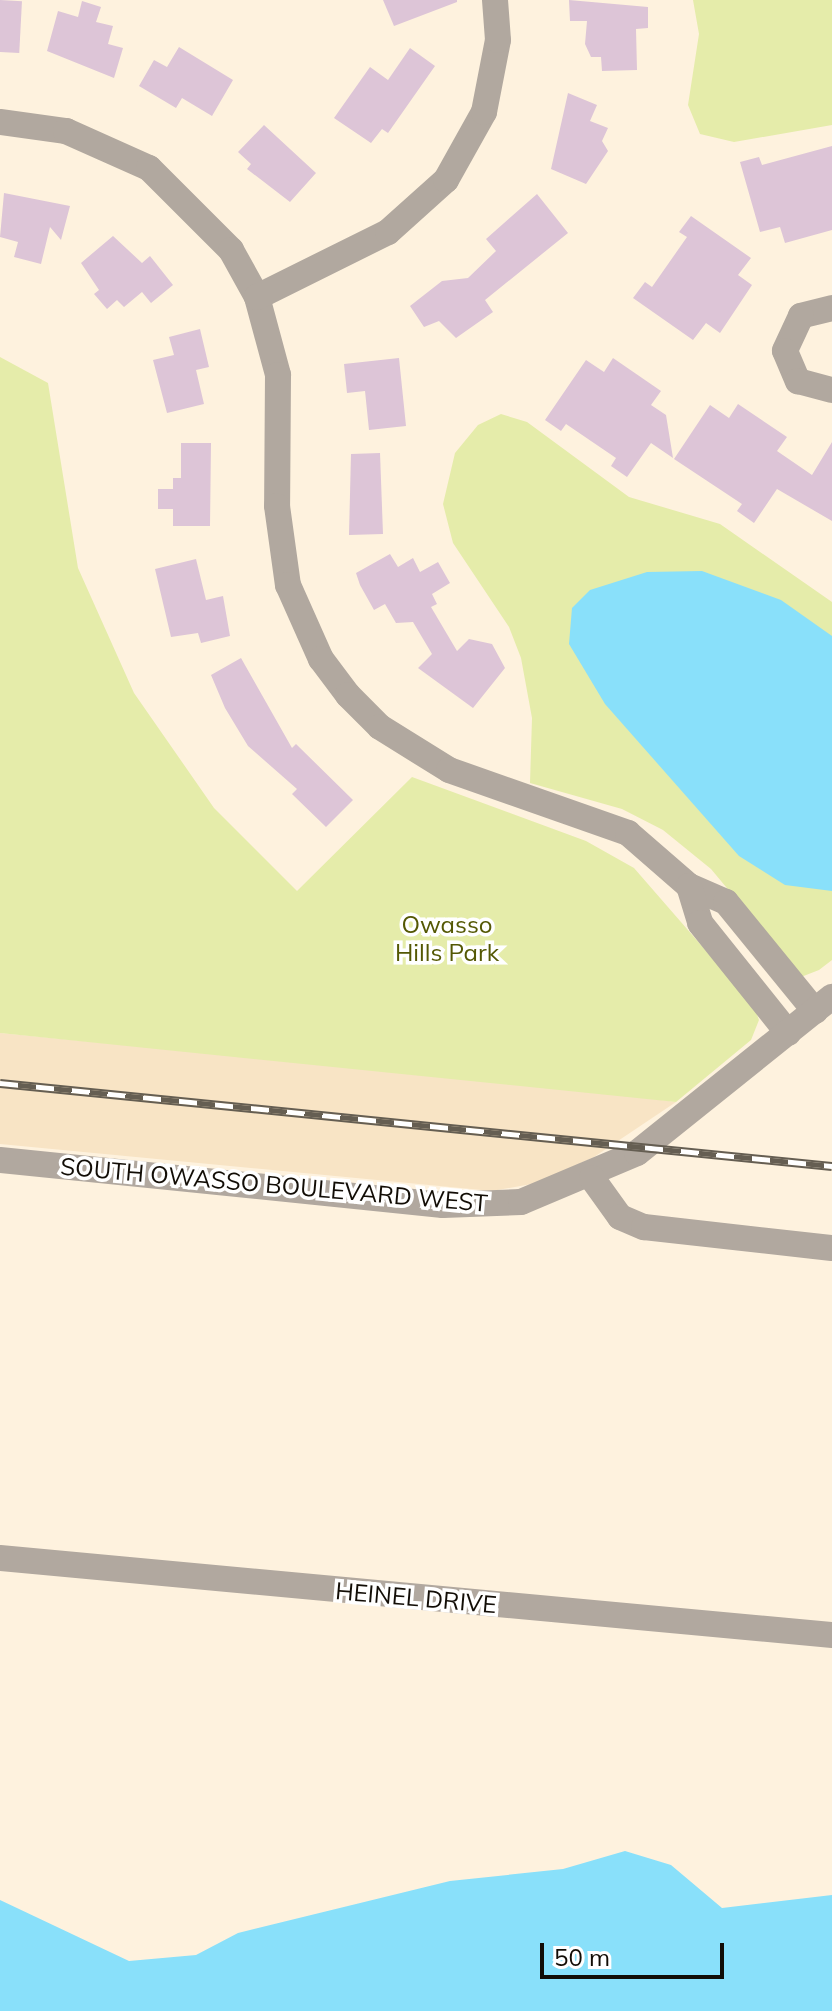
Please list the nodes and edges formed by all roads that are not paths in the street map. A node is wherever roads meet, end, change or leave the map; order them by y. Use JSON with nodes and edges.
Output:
{"nodes":[{"id":1,"x":495,"y":0,"type":"edge"},
{"id":2,"x":0,"y":122,"type":"edge"},
{"id":3,"x":257,"y":297,"type":"junction"},
{"id":4,"x":832,"y":308,"type":"edge"},
{"id":5,"x":832,"y":390,"type":"edge"},
{"id":6,"x":689,"y":886,"type":"junction"},
{"id":7,"x":823,"y":1004,"type":"edge"},
{"id":8,"x":788,"y":1033,"type":"junction"},
{"id":9,"x":0,"y":1160,"type":"edge"},
{"id":10,"x":592,"y":1178,"type":"junction"},
{"id":11,"x":832,"y":1248,"type":"edge"},
{"id":12,"x":0,"y":1558,"type":"edge"},
{"id":13,"x":832,"y":1635,"type":"edge"}],
"edges":[{"from":1,"to":3,"type":"street"},
{"from":2,"to":3,"type":"street"},
{"from":3,"to":6,"type":"street"},
{"from":4,"to":5,"type":"street"},
{"from":6,"to":7,"type":"street"},
{"from":6,"to":8,"type":"street"},
{"from":7,"to":8,"type":"street","name":"SOUTH OWASSO BOULEVARD WEST"},
{"from":8,"to":10,"type":"street","name":"SOUTH OWASSO BOULEVARD WEST"},
{"from":9,"to":10,"type":"street","name":"SOUTH OWASSO BOULEVARD WEST"},
{"from":10,"to":11,"type":"street"},
{"from":12,"to":13,"type":"street","name":"HEINEL DRIVE"}]}
